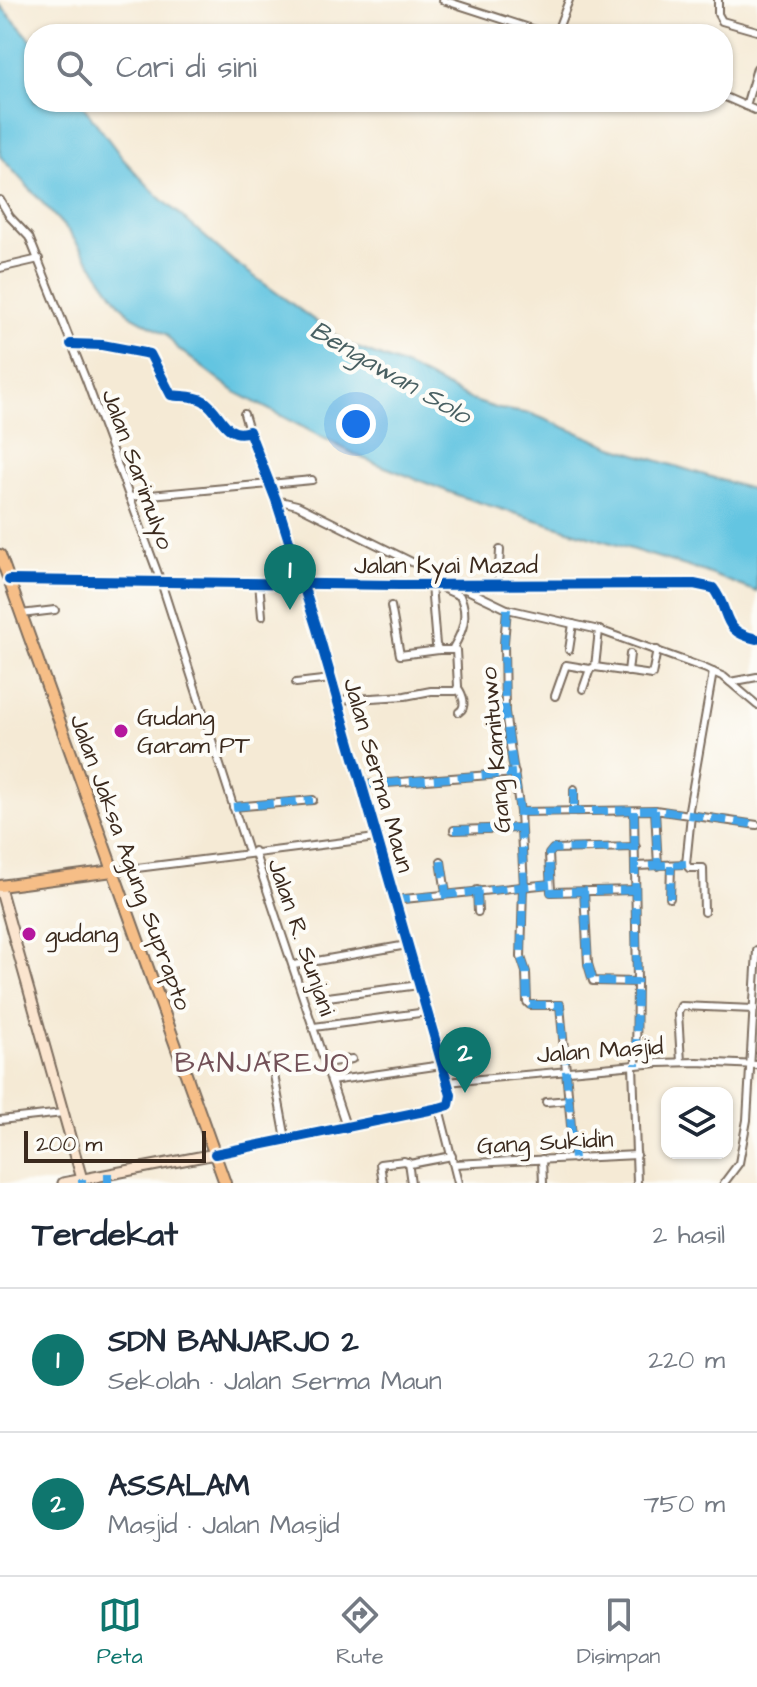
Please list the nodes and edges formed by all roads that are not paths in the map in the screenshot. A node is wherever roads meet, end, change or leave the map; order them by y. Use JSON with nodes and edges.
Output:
{"nodes":[{"id":1,"x":443,"y":0,"type":"edge"},
{"id":2,"x":569,"y":0,"type":"edge"},
{"id":3,"x":718,"y":0,"type":"edge"},
{"id":4,"x":517,"y":24,"type":"edge"},
{"id":5,"x":560,"y":24,"type":"edge"},
{"id":6,"x":732,"y":24,"type":"edge"},
{"id":7,"x":733,"y":24,"type":"edge"},
{"id":8,"x":757,"y":31,"type":"edge"},
{"id":9,"x":757,"y":68,"type":"edge"},
{"id":10,"x":733,"y":100,"type":"edge"},
{"id":11,"x":746,"y":106,"type":"junction"},
{"id":12,"x":757,"y":111,"type":"edge"},
{"id":13,"x":0,"y":200,"type":"edge"},
{"id":14,"x":39,"y":259,"type":"junction"},
{"id":15,"x":0,"y":268,"type":"edge"},
{"id":16,"x":71,"y":344,"type":"junction"},
{"id":17,"x":244,"y":414,"type":"dead end"},
{"id":18,"x":249,"y":431,"type":"junction"},
{"id":19,"x":312,"y":480,"type":"dead end"},
{"id":20,"x":269,"y":484,"type":"junction"},
{"id":21,"x":129,"y":497,"type":"junction"},
{"id":22,"x":276,"y":500,"type":"junction"},
{"id":23,"x":500,"y":550,"type":"dead end"},
{"id":24,"x":0,"y":555,"type":"edge"},
{"id":25,"x":4,"y":580,"type":"edge"},
{"id":26,"x":161,"y":582,"type":"junction"},
{"id":27,"x":259,"y":582,"type":"junction"},
{"id":28,"x":454,"y":584,"type":"junction"},
{"id":29,"x":302,"y":585,"type":"junction"},
{"id":30,"x":435,"y":585,"type":"junction"},
{"id":31,"x":498,"y":585,"type":"junction"},
{"id":32,"x":391,"y":606,"type":"dead end"},
{"id":33,"x":507,"y":609,"type":"junction"},
{"id":34,"x":55,"y":610,"type":"dead end"},
{"id":35,"x":21,"y":614,"type":"junction"},
{"id":36,"x":262,"y":616,"type":"dead end"},
{"id":37,"x":573,"y":624,"type":"junction"},
{"id":38,"x":599,"y":630,"type":"junction"},
{"id":39,"x":757,"y":639,"type":"edge"},
{"id":40,"x":453,"y":648,"type":"junction"},
{"id":41,"x":439,"y":650,"type":"junction"},
{"id":42,"x":569,"y":650,"type":"dead end"},
{"id":43,"x":657,"y":650,"type":"junction"},
{"id":44,"x":630,"y":654,"type":"dead end"},
{"id":45,"x":593,"y":668,"type":"junction"},
{"id":46,"x":628,"y":672,"type":"junction"},
{"id":47,"x":713,"y":672,"type":"junction"},
{"id":48,"x":757,"y":677,"type":"edge"},
{"id":49,"x":331,"y":679,"type":"junction"},
{"id":50,"x":730,"y":682,"type":"junction"},
{"id":51,"x":296,"y":683,"type":"dead end"},
{"id":52,"x":458,"y":688,"type":"junction"},
{"id":53,"x":583,"y":689,"type":"dead end"},
{"id":54,"x":555,"y":696,"type":"dead end"},
{"id":55,"x":338,"y":700,"type":"junction"},
{"id":56,"x":757,"y":705,"type":"edge"},
{"id":57,"x":459,"y":712,"type":"dead end"},
{"id":58,"x":515,"y":773,"type":"junction"},
{"id":59,"x":362,"y":785,"type":"junction"},
{"id":60,"x":574,"y":789,"type":"dead end"},
{"id":61,"x":313,"y":800,"type":"dead end"},
{"id":62,"x":233,"y":807,"type":"junction"},
{"id":63,"x":574,"y":810,"type":"junction"},
{"id":64,"x":655,"y":810,"type":"junction"},
{"id":65,"x":634,"y":811,"type":"junction"},
{"id":66,"x":520,"y":812,"type":"junction"},
{"id":67,"x":690,"y":815,"type":"junction"},
{"id":68,"x":757,"y":825,"type":"edge"},
{"id":69,"x":520,"y":828,"type":"junction"},
{"id":70,"x":454,"y":830,"type":"dead end"},
{"id":71,"x":376,"y":838,"type":"junction"},
{"id":72,"x":636,"y":847,"type":"junction"},
{"id":73,"x":251,"y":852,"type":"junction"},
{"id":74,"x":441,"y":861,"type":"dead end"},
{"id":75,"x":686,"y":864,"type":"junction"},
{"id":76,"x":636,"y":866,"type":"junction"},
{"id":77,"x":658,"y":866,"type":"junction"},
{"id":78,"x":671,"y":866,"type":"junction"},
{"id":79,"x":113,"y":871,"type":"junction"},
{"id":80,"x":550,"y":884,"type":"junction"},
{"id":81,"x":0,"y":887,"type":"edge"},
{"id":82,"x":523,"y":887,"type":"junction"},
{"id":83,"x":477,"y":890,"type":"junction"},
{"id":84,"x":635,"y":890,"type":"junction"},
{"id":85,"x":584,"y":891,"type":"junction"},
{"id":86,"x":446,"y":893,"type":"junction"},
{"id":87,"x":670,"y":898,"type":"dead end"},
{"id":88,"x":394,"y":901,"type":"junction"},
{"id":89,"x":383,"y":903,"type":"dead end"},
{"id":90,"x":478,"y":912,"type":"dead end"},
{"id":91,"x":704,"y":912,"type":"dead end"},
{"id":92,"x":407,"y":945,"type":"junction"},
{"id":93,"x":757,"y":951,"type":"edge"},
{"id":94,"x":294,"y":965,"type":"junction"},
{"id":95,"x":637,"y":982,"type":"junction"},
{"id":96,"x":318,"y":985,"type":"dead end"},
{"id":97,"x":419,"y":985,"type":"junction"},
{"id":98,"x":320,"y":998,"type":"junction"},
{"id":99,"x":756,"y":998,"type":"edge"},
{"id":100,"x":754,"y":1009,"type":"junction"},
{"id":101,"x":322,"y":1010,"type":"dead end"},
{"id":102,"x":427,"y":1012,"type":"junction"},
{"id":103,"x":314,"y":1027,"type":"junction"},
{"id":104,"x":271,"y":1059,"type":"dead end"},
{"id":105,"x":352,"y":1059,"type":"dead end"},
{"id":106,"x":681,"y":1062,"type":"junction"},
{"id":107,"x":325,"y":1063,"type":"junction"},
{"id":108,"x":442,"y":1065,"type":"junction"},
{"id":109,"x":635,"y":1065,"type":"junction"},
{"id":110,"x":754,"y":1065,"type":"edge"},
{"id":111,"x":566,"y":1070,"type":"junction"},
{"id":112,"x":331,"y":1081,"type":"junction"},
{"id":113,"x":447,"y":1082,"type":"junction"},
{"id":114,"x":569,"y":1100,"type":"junction"},
{"id":115,"x":546,"y":1102,"type":"dead end"},
{"id":116,"x":439,"y":1108,"type":"junction"},
{"id":117,"x":63,"y":1113,"type":"junction"},
{"id":118,"x":0,"y":1120,"type":"edge"},
{"id":119,"x":346,"y":1126,"type":"junction"},
{"id":120,"x":286,"y":1139,"type":"junction"},
{"id":121,"x":215,"y":1154,"type":"junction"},
{"id":122,"x":637,"y":1155,"type":"junction"},
{"id":123,"x":542,"y":1159,"type":"junction"},
{"id":124,"x":574,"y":1159,"type":"junction"},
{"id":125,"x":453,"y":1160,"type":"junction"},
{"id":126,"x":408,"y":1162,"type":"junction"},
{"id":127,"x":108,"y":1178,"type":"edge"},
{"id":128,"x":82,"y":1181,"type":"edge"},
{"id":129,"x":63,"y":1183,"type":"edge"},
{"id":130,"x":225,"y":1183,"type":"edge"},
{"id":131,"x":383,"y":1183,"type":"edge"},
{"id":132,"x":411,"y":1183,"type":"edge"},
{"id":133,"x":458,"y":1183,"type":"edge"},
{"id":134,"x":543,"y":1183,"type":"edge"},
{"id":135,"x":637,"y":1183,"type":"edge"},
{"id":136,"x":724,"y":1183,"type":"edge"}],
"edges":[{"from":1,"to":4,"type":"street"},
{"from":2,"to":5,"type":"street"},
{"from":3,"to":6,"type":"street"},
{"from":7,"to":8,"type":"street"},
{"from":9,"to":11,"type":"street"},
{"from":10,"to":11,"type":"street"},
{"from":11,"to":12,"type":"street"},
{"from":13,"to":14,"type":"street","name":"Jalan Sarimulyo"},
{"from":14,"to":15,"type":"street"},
{"from":14,"to":16,"type":"street","name":"Jalan Sarimulyo"},
{"from":16,"to":18,"type":"street"},
{"from":16,"to":21,"type":"street","name":"Jalan Sarimulyo"},
{"from":17,"to":18,"type":"street","name":"Jalan Serma Maun"},
{"from":18,"to":20,"type":"street","name":"Jalan Serma Maun"},
{"from":19,"to":20,"type":"street"},
{"from":20,"to":21,"type":"street"},
{"from":20,"to":22,"type":"street","name":"Jalan Serma Maun"},
{"from":21,"to":26,"type":"street","name":"Jalan Sarimulyo"},
{"from":22,"to":29,"type":"street","name":"Jalan Serma Maun"},
{"from":22,"to":30,"type":"street"},
{"from":23,"to":31,"type":"street"},
{"from":24,"to":25,"type":"main road","name":"Jalan Jaksa Agung Suprapto"},
{"from":25,"to":26,"type":"street","name":"Jalan Kyai Mazad"},
{"from":25,"to":35,"type":"main road","name":"Jalan Jaksa Agung Suprapto"},
{"from":26,"to":27,"type":"street","name":"Jalan Kyai Mazad"},
{"from":26,"to":62,"type":"street","name":"Jalan Sarimulyo"},
{"from":27,"to":29,"type":"street","name":"Jalan Kyai Mazad"},
{"from":27,"to":36,"type":"street"},
{"from":28,"to":30,"type":"street","name":"Jalan Kyai Mazad"},
{"from":28,"to":31,"type":"street","name":"Jalan Kyai Mazad"},
{"from":28,"to":33,"type":"street"},
{"from":29,"to":30,"type":"street","name":"Jalan Kyai Mazad"},
{"from":29,"to":49,"type":"street","name":"Jalan Serma Maun"},
{"from":30,"to":40,"type":"street"},
{"from":30,"to":41,"type":"street"},
{"from":31,"to":39,"type":"street","name":"Jalan Kyai Mazad"},
{"from":32,"to":41,"type":"street"},
{"from":33,"to":37,"type":"street"},
{"from":33,"to":58,"type":"street","name":"Gang Kamituwo"},
{"from":34,"to":35,"type":"street"},
{"from":35,"to":79,"type":"main road","name":"Jalan Jaksa Agung Suprapto"},
{"from":37,"to":38,"type":"street"},
{"from":37,"to":42,"type":"street"},
{"from":38,"to":43,"type":"street"},
{"from":38,"to":45,"type":"street"},
{"from":40,"to":41,"type":"street"},
{"from":40,"to":52,"type":"street"},
{"from":43,"to":46,"type":"street"},
{"from":43,"to":47,"type":"street"},
{"from":44,"to":46,"type":"street"},
{"from":45,"to":46,"type":"street"},
{"from":45,"to":53,"type":"street"},
{"from":45,"to":54,"type":"street"},
{"from":47,"to":50,"type":"street"},
{"from":47,"to":67,"type":"street"},
{"from":48,"to":50,"type":"street"},
{"from":49,"to":51,"type":"street"},
{"from":49,"to":55,"type":"street","name":"Jalan Serma Maun"},
{"from":50,"to":56,"type":"street"},
{"from":52,"to":55,"type":"street"},
{"from":52,"to":57,"type":"street"},
{"from":55,"to":59,"type":"street","name":"Jalan Serma Maun"},
{"from":58,"to":59,"type":"street"},
{"from":58,"to":66,"type":"street","name":"Gang Kamituwo"},
{"from":59,"to":71,"type":"street","name":"Jalan Serma Maun"},
{"from":60,"to":63,"type":"street"},
{"from":61,"to":62,"type":"street"},
{"from":62,"to":73,"type":"street","name":"Jalan Sarimulyo"},
{"from":63,"to":65,"type":"street"},
{"from":63,"to":66,"type":"street"},
{"from":64,"to":65,"type":"street"},
{"from":64,"to":67,"type":"street"},
{"from":64,"to":77,"type":"street"},
{"from":65,"to":72,"type":"street"},
{"from":66,"to":69,"type":"street","name":"Gang Kamituwo"},
{"from":67,"to":68,"type":"street"},
{"from":67,"to":75,"type":"street"},
{"from":69,"to":70,"type":"street"},
{"from":69,"to":82,"type":"street","name":"Gang Kamituwo"},
{"from":71,"to":73,"type":"street","name":"Jalan R. Sunjani"},
{"from":71,"to":88,"type":"street","name":"Jalan Serma Maun"},
{"from":72,"to":76,"type":"street"},
{"from":72,"to":80,"type":"street"},
{"from":73,"to":79,"type":"street","name":"Jalan R. Sunjani"},
{"from":73,"to":94,"type":"street","name":"Jalan R. Sunjani"},
{"from":74,"to":86,"type":"street"},
{"from":75,"to":78,"type":"street"},
{"from":75,"to":91,"type":"street"},
{"from":76,"to":77,"type":"street"},
{"from":76,"to":84,"type":"street"},
{"from":77,"to":78,"type":"street"},
{"from":78,"to":87,"type":"street"},
{"from":79,"to":81,"type":"main road"},
{"from":79,"to":121,"type":"main road","name":"Jalan Jaksa Agung Suprapto"},
{"from":80,"to":82,"type":"street"},
{"from":80,"to":85,"type":"street"},
{"from":81,"to":117,"type":"street"},
{"from":82,"to":83,"type":"street"},
{"from":82,"to":111,"type":"street","name":"Gang Kamituwo"},
{"from":83,"to":86,"type":"street"},
{"from":83,"to":90,"type":"street"},
{"from":84,"to":85,"type":"street"},
{"from":84,"to":95,"type":"street"},
{"from":85,"to":95,"type":"street"},
{"from":86,"to":88,"type":"street"},
{"from":88,"to":89,"type":"street"},
{"from":88,"to":92,"type":"street","name":"Jalan Serma Maun"},
{"from":92,"to":94,"type":"street"},
{"from":92,"to":97,"type":"street","name":"Jalan Serma Maun"},
{"from":93,"to":99,"type":"street"},
{"from":94,"to":103,"type":"street","name":"Jalan R. Sunjani"},
{"from":95,"to":109,"type":"street"},
{"from":96,"to":98,"type":"street"},
{"from":97,"to":98,"type":"street"},
{"from":97,"to":102,"type":"street","name":"Jalan Serma Maun"},
{"from":98,"to":101,"type":"street"},
{"from":99,"to":100,"type":"street"},
{"from":100,"to":106,"type":"street"},
{"from":100,"to":110,"type":"street"},
{"from":102,"to":103,"type":"street"},
{"from":102,"to":108,"type":"street","name":"Jalan Serma Maun"},
{"from":103,"to":107,"type":"street","name":"Jalan R. Sunjani"},
{"from":104,"to":120,"type":"street"},
{"from":105,"to":107,"type":"street"},
{"from":106,"to":109,"type":"street","name":"Jalan Masjid"},
{"from":106,"to":110,"type":"street","name":"Jalan Masjid"},
{"from":107,"to":112,"type":"street","name":"Jalan R. Sunjani"},
{"from":108,"to":112,"type":"street"},
{"from":108,"to":113,"type":"street","name":"Jalan Serma Maun"},
{"from":109,"to":111,"type":"street","name":"Jalan Masjid"},
{"from":109,"to":122,"type":"street"},
{"from":110,"to":136,"type":"street"},
{"from":111,"to":113,"type":"street","name":"Jalan Masjid"},
{"from":111,"to":114,"type":"street"},
{"from":112,"to":119,"type":"street","name":"Jalan R. Sunjani"},
{"from":113,"to":116,"type":"street"},
{"from":114,"to":115,"type":"street"},
{"from":114,"to":124,"type":"street"},
{"from":116,"to":119,"type":"street"},
{"from":116,"to":125,"type":"street"},
{"from":117,"to":118,"type":"street"},
{"from":117,"to":128,"type":"street"},
{"from":119,"to":120,"type":"street"},
{"from":120,"to":121,"type":"street"},
{"from":121,"to":127,"type":"street"},
{"from":121,"to":130,"type":"main road","name":"Jalan Jaksa Agung Suprapto"},
{"from":122,"to":124,"type":"street","name":"Gang Sukidin"},
{"from":122,"to":135,"type":"street"},
{"from":123,"to":124,"type":"street","name":"Gang Sukidin"},
{"from":123,"to":125,"type":"street","name":"Gang Sukidin"},
{"from":123,"to":134,"type":"street"},
{"from":125,"to":126,"type":"street","name":"Gang Sukidin"},
{"from":125,"to":133,"type":"street"},
{"from":126,"to":131,"type":"street"},
{"from":126,"to":132,"type":"street"},
{"from":127,"to":128,"type":"street"},
{"from":128,"to":129,"type":"street"}]}
